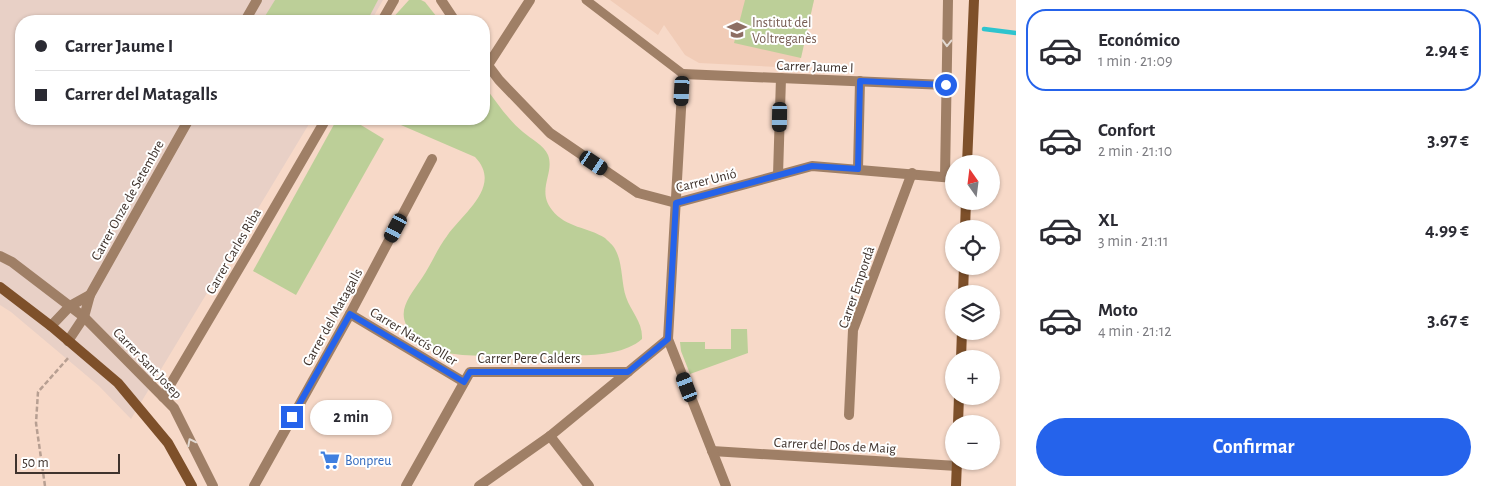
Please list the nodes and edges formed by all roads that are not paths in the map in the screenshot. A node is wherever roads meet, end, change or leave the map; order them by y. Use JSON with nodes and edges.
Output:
{"nodes":[{"id":1,"x":257,"y":0,"type":"edge"},
{"id":2,"x":394,"y":0,"type":"edge"},
{"id":3,"x":441,"y":0,"type":"edge"},
{"id":4,"x":530,"y":0,"type":"edge"},
{"id":5,"x":586,"y":0,"type":"edge"},
{"id":6,"x":948,"y":0,"type":"edge"},
{"id":7,"x":974,"y":0,"type":"edge"},
{"id":8,"x":248,"y":15,"type":"edge"},
{"id":9,"x":385,"y":15,"type":"edge"},
{"id":10,"x":450,"y":15,"type":"edge"},
{"id":11,"x":490,"y":57,"type":"edge"},
{"id":12,"x":490,"y":68,"type":"edge"},
{"id":13,"x":683,"y":74,"type":"junction"},
{"id":14,"x":781,"y":78,"type":"junction"},
{"id":15,"x":860,"y":81,"type":"junction"},
{"id":16,"x":946,"y":85,"type":"junction"},
{"id":17,"x":186,"y":125,"type":"edge"},
{"id":18,"x":323,"y":125,"type":"edge"},
{"id":19,"x":949,"y":155,"type":"edge"},
{"id":20,"x":967,"y":155,"type":"edge"},
{"id":21,"x":432,"y":159,"type":"dead end"},
{"id":22,"x":858,"y":169,"type":"junction"},
{"id":23,"x":912,"y":173,"type":"junction"},
{"id":24,"x":778,"y":175,"type":"junction"},
{"id":25,"x":945,"y":176,"type":"edge"},
{"id":26,"x":676,"y":203,"type":"junction"},
{"id":27,"x":0,"y":256,"type":"edge"},
{"id":28,"x":0,"y":287,"type":"edge"},
{"id":29,"x":90,"y":295,"type":"junction"},
{"id":30,"x":70,"y":306,"type":"junction"},
{"id":31,"x":350,"y":314,"type":"junction"},
{"id":32,"x":84,"y":317,"type":"junction"},
{"id":33,"x":51,"y":326,"type":"junction"},
{"id":34,"x":668,"y":339,"type":"junction"},
{"id":35,"x":68,"y":341,"type":"junction"},
{"id":36,"x":628,"y":372,"type":"junction"},
{"id":37,"x":464,"y":382,"type":"junction"},
{"id":38,"x":163,"y":397,"type":"junction"},
{"id":39,"x":850,"y":415,"type":"dead end"},
{"id":40,"x":550,"y":436,"type":"junction"},
{"id":41,"x":712,"y":452,"type":"junction"},
{"id":42,"x":945,"y":462,"type":"edge"},
{"id":43,"x":957,"y":470,"type":"edge"},
{"id":44,"x":192,"y":486,"type":"edge"},
{"id":45,"x":213,"y":486,"type":"edge"},
{"id":46,"x":254,"y":486,"type":"edge"},
{"id":47,"x":406,"y":486,"type":"edge"},
{"id":48,"x":479,"y":486,"type":"edge"},
{"id":49,"x":588,"y":486,"type":"edge"},
{"id":50,"x":726,"y":486,"type":"edge"},
{"id":51,"x":956,"y":486,"type":"edge"}],
"edges":[{"from":1,"to":8,"type":"street"},
{"from":2,"to":9,"type":"street"},
{"from":3,"to":10,"type":"street"},
{"from":4,"to":11,"type":"street"},
{"from":5,"to":13,"type":"lane"},
{"from":6,"to":16,"type":"street","one_way":true},
{"from":7,"to":20,"type":"street"},
{"from":12,"to":26,"type":"street","name":"Carrer Unió"},
{"from":13,"to":14,"type":"street","name":"Carrer Jaume I"},
{"from":13,"to":26,"type":"street"},
{"from":14,"to":15,"type":"street","name":"Carrer Jaume I"},
{"from":14,"to":24,"type":"street"},
{"from":15,"to":16,"type":"street","name":"Carrer Jaume I"},
{"from":15,"to":22,"type":"street"},
{"from":16,"to":19,"type":"street"},
{"from":17,"to":29,"type":"street","name":"Carrer Onze de Setembre"},
{"from":18,"to":38,"type":"street","name":"Carrer Carles Riba"},
{"from":21,"to":31,"type":"street","name":"Carrer del Matagalls"},
{"from":22,"to":23,"type":"street","name":"Carrer Unió"},
{"from":22,"to":24,"type":"street","name":"Carrer Unió"},
{"from":23,"to":25,"type":"street","name":"Carrer Unió"},
{"from":23,"to":39,"type":"street","name":"Carrer Empordà"},
{"from":24,"to":26,"type":"street","name":"Carrer Unió"},
{"from":26,"to":34,"type":"street"},
{"from":27,"to":30,"type":"street","name":"Carrer Sant Josep"},
{"from":28,"to":33,"type":"street"},
{"from":29,"to":30,"type":"street"},
{"from":29,"to":32,"type":"street","name":"Carrer Onze de Setembre"},
{"from":30,"to":32,"type":"street","name":"Carrer Sant Josep"},
{"from":30,"to":33,"type":"street"},
{"from":31,"to":37,"type":"street","name":"Carrer Narcís Oller"},
{"from":31,"to":46,"type":"street","name":"Carrer del Matagalls"},
{"from":32,"to":35,"type":"street","name":"Carrer Onze de Setembre"},
{"from":32,"to":38,"type":"street","name":"Carrer Sant Josep"},
{"from":33,"to":35,"type":"street"},
{"from":34,"to":36,"type":"street"},
{"from":34,"to":41,"type":"street"},
{"from":35,"to":44,"type":"street"},
{"from":36,"to":37,"type":"street","name":"Carrer Pere Calders"},
{"from":36,"to":40,"type":"street"},
{"from":37,"to":47,"type":"street"},
{"from":45,"to":38,"type":"street","name":"Carrer Sant Josep","one_way":true},
{"from":40,"to":48,"type":"street"},
{"from":40,"to":49,"type":"street"},
{"from":41,"to":42,"type":"street","name":"Carrer del Dos de Maig"},
{"from":41,"to":50,"type":"street"},
{"from":43,"to":51,"type":"street"}]}
